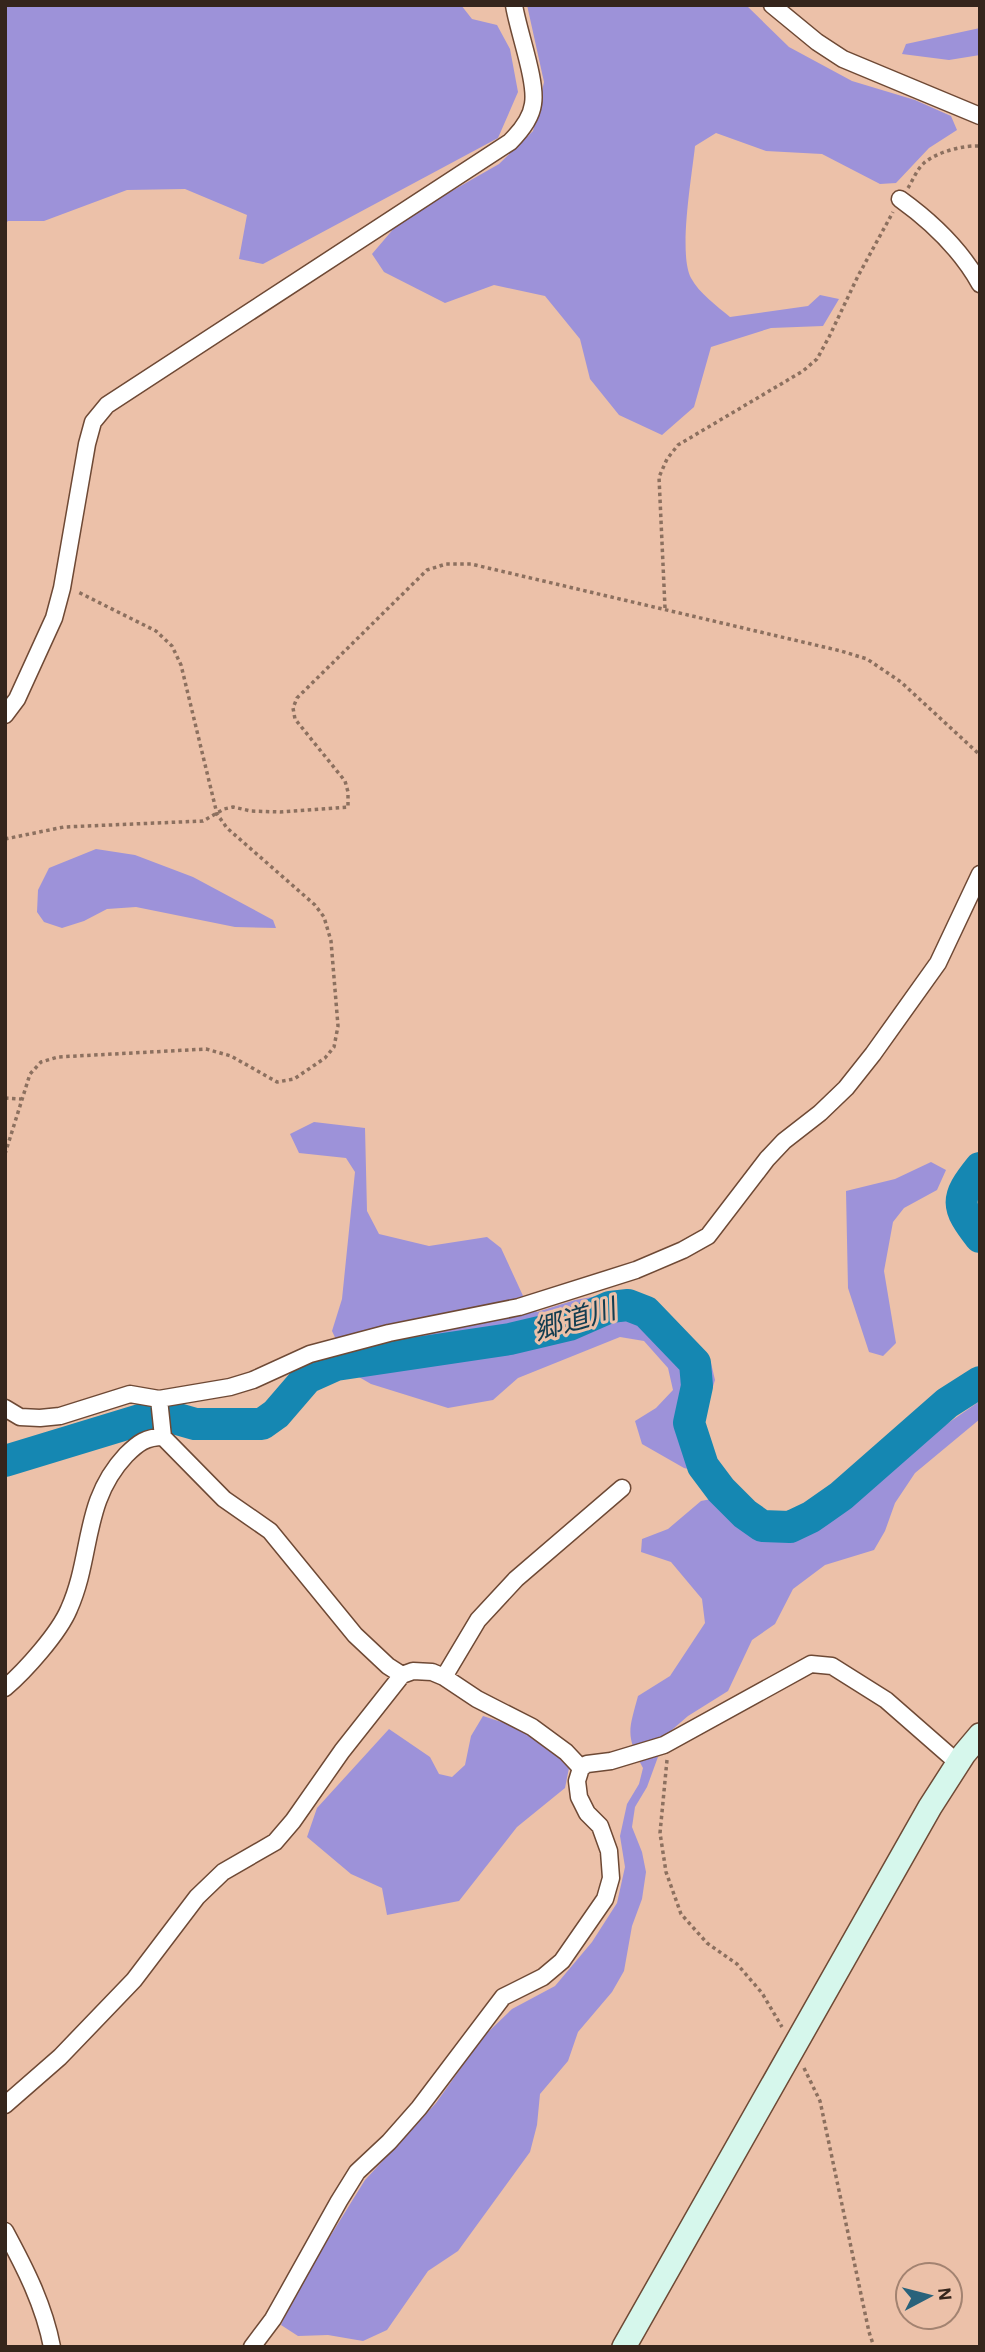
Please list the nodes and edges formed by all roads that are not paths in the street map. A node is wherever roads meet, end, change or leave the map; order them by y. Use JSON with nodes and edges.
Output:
{"nodes":[{"id":1,"x":514,"y":5,"type":"edge"},
{"id":2,"x":772,"y":5,"type":"edge"},
{"id":3,"x":980,"y":116,"type":"edge"},
{"id":4,"x":900,"y":199,"type":"road end"},
{"id":5,"x":980,"y":284,"type":"edge"},
{"id":6,"x":5,"y":715,"type":"edge"},
{"id":7,"x":980,"y":874,"type":"edge"},
{"id":8,"x":160,"y":1404,"type":"junction"},
{"id":9,"x":5,"y":1408,"type":"edge"},
{"id":10,"x":163,"y":1433,"type":"junction"},
{"id":11,"x":622,"y":1488,"type":"dead end"},
{"id":12,"x":402,"y":1675,"type":"junction"},
{"id":13,"x":444,"y":1677,"type":"junction"},
{"id":14,"x":5,"y":1688,"type":"edge"},
{"id":15,"x":980,"y":1735,"type":"edge"},
{"id":16,"x":967,"y":1760,"type":"edge"},
{"id":17,"x":581,"y":1768,"type":"junction"},
{"id":18,"x":5,"y":2105,"type":"edge"},
{"id":19,"x":5,"y":2231,"type":"edge"},
{"id":20,"x":52,"y":2347,"type":"edge"},
{"id":21,"x":252,"y":2347,"type":"edge"},
{"id":22,"x":624,"y":2347,"type":"edge"}],
"edges":[{"from":1,"to":6,"type":"street"},
{"from":2,"to":3,"type":"street"},
{"from":4,"to":5,"type":"street"},
{"from":7,"to":8,"type":"street"},
{"from":8,"to":9,"type":"street"},
{"from":8,"to":10,"type":"street"},
{"from":10,"to":12,"type":"street"},
{"from":10,"to":14,"type":"street"},
{"from":11,"to":13,"type":"street"},
{"from":12,"to":13,"type":"street"},
{"from":12,"to":18,"type":"street"},
{"from":13,"to":17,"type":"street"},
{"from":15,"to":16,"type":"street"},
{"from":16,"to":17,"type":"street"},
{"from":16,"to":22,"type":"street"},
{"from":17,"to":21,"type":"street"},
{"from":19,"to":20,"type":"street"}]}
